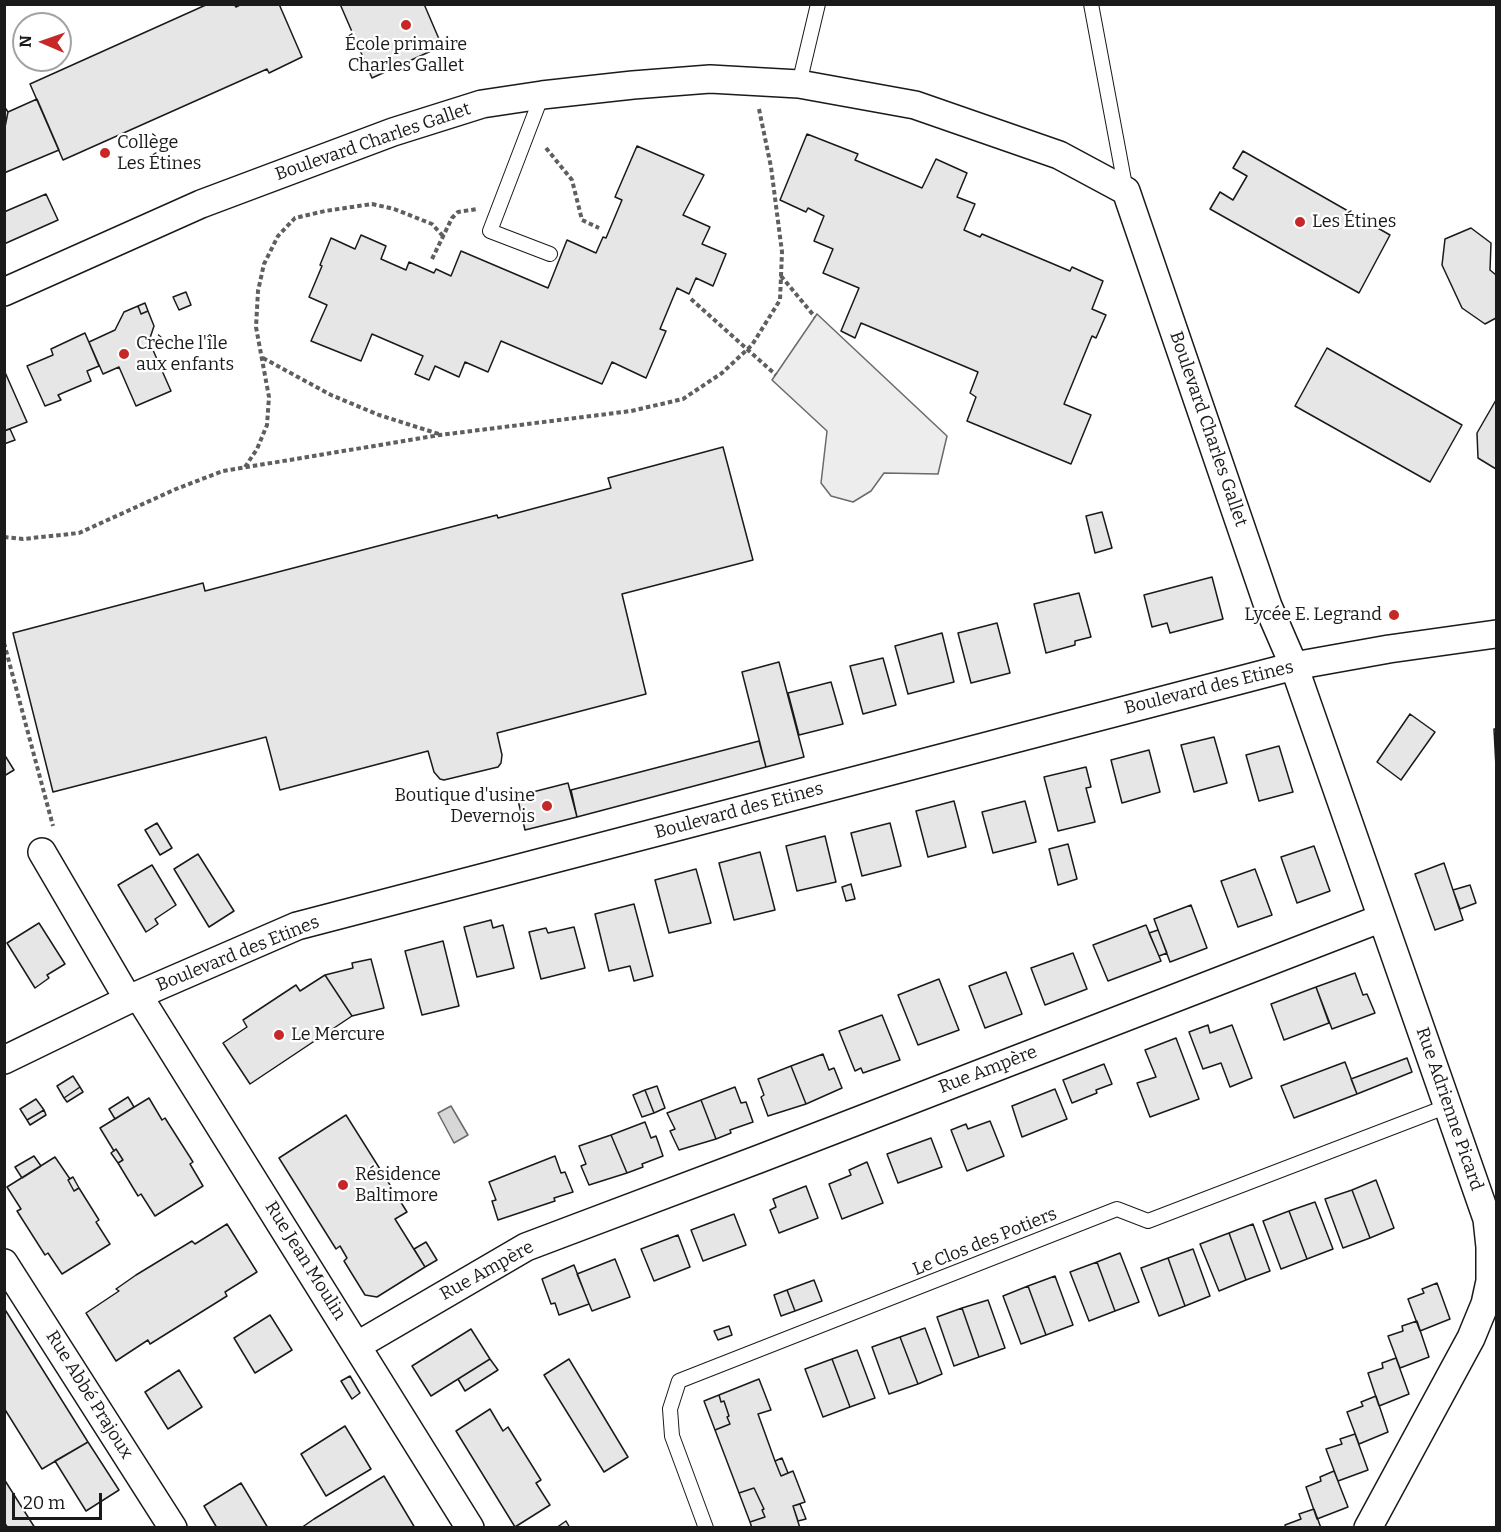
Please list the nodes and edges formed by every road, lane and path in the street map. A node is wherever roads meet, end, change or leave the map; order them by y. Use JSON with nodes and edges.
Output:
{"nodes":[{"id":1,"x":818,"y":4,"type":"edge"},
{"id":2,"x":1091,"y":4,"type":"edge"},
{"id":3,"x":753,"y":82,"type":"junction"},
{"id":4,"x":799,"y":84,"type":"junction"},
{"id":5,"x":542,"y":95,"type":"junction"},
{"id":6,"x":529,"y":128,"type":"junction"},
{"id":7,"x":1126,"y":191,"type":"junction"},
{"id":8,"x":496,"y":215,"type":"junction"},
{"id":9,"x":599,"y":228,"type":"dead end"},
{"id":10,"x":443,"y":236,"type":"junction"},
{"id":11,"x":550,"y":254,"type":"dead end"},
{"id":12,"x":432,"y":260,"type":"dead end"},
{"id":13,"x":781,"y":275,"type":"junction"},
{"id":14,"x":4,"y":292,"type":"edge"},
{"id":15,"x":691,"y":299,"type":"dead end"},
{"id":16,"x":815,"y":317,"type":"dead end"},
{"id":17,"x":747,"y":349,"type":"junction"},
{"id":18,"x":263,"y":358,"type":"junction"},
{"id":19,"x":776,"y":375,"type":"dead end"},
{"id":20,"x":440,"y":435,"type":"junction"},
{"id":21,"x":244,"y":468,"type":"junction"},
{"id":22,"x":4,"y":537,"type":"edge"},
{"id":23,"x":1497,"y":634,"type":"edge"},
{"id":24,"x":4,"y":643,"type":"edge"},
{"id":25,"x":1294,"y":666,"type":"junction"},
{"id":26,"x":42,"y":852,"type":"joint"},
{"id":27,"x":1382,"y":918,"type":"junction"},
{"id":28,"x":133,"y":997,"type":"junction"},
{"id":29,"x":4,"y":1060,"type":"edge"},
{"id":30,"x":1448,"y":1106,"type":"junction"},
{"id":31,"x":1493,"y":1247,"type":"edge"},
{"id":32,"x":4,"y":1263,"type":"edge"},
{"id":33,"x":358,"y":1345,"type":"junction"},
{"id":34,"x":172,"y":1527,"type":"edge"},
{"id":35,"x":470,"y":1527,"type":"edge"},
{"id":36,"x":706,"y":1527,"type":"edge"},
{"id":37,"x":1368,"y":1527,"type":"edge"}],
"edges":[{"from":1,"to":4,"type":"lane"},
{"from":2,"to":7,"type":"lane","name":"Boulevard Charles Gallet"},
{"from":3,"to":4,"type":"street","name":"Boulevard Charles Gallet"},
{"from":3,"to":5,"type":"street","name":"Boulevard Charles Gallet"},
{"from":3,"to":13,"type":"path"},
{"from":4,"to":7,"type":"street","name":"Boulevard Charles Gallet"},
{"from":5,"to":6,"type":"lane"},
{"from":5,"to":14,"type":"street","name":"Boulevard Charles Gallet"},
{"from":6,"to":8,"type":"lane"},
{"from":6,"to":9,"type":"path"},
{"from":7,"to":25,"type":"street","name":"Boulevard Charles Gallet"},
{"from":8,"to":10,"type":"path"},
{"from":8,"to":11,"type":"lane"},
{"from":10,"to":12,"type":"path"},
{"from":10,"to":18,"type":"path"},
{"from":13,"to":16,"type":"path"},
{"from":13,"to":17,"type":"path"},
{"from":15,"to":17,"type":"path"},
{"from":17,"to":19,"type":"path"},
{"from":17,"to":20,"type":"path"},
{"from":18,"to":20,"type":"path"},
{"from":18,"to":21,"type":"path"},
{"from":20,"to":21,"type":"path"},
{"from":21,"to":22,"type":"path"},
{"from":23,"to":25,"type":"street","name":"Boulevard des Etines"},
{"from":24,"to":26,"type":"path"},
{"from":25,"to":27,"type":"street"},
{"from":25,"to":28,"type":"street","name":"Boulevard des Etines"},
{"from":26,"to":28,"type":"street","name":"Rue Jean Moulin"},
{"from":27,"to":30,"type":"street","name":"Rue Adrienne Picard"},
{"from":27,"to":33,"type":"street","name":"Rue Ampère"},
{"from":28,"to":29,"type":"street","name":"Boulevard des Etines"},
{"from":28,"to":33,"type":"street","name":"Rue Jean Moulin"},
{"from":30,"to":31,"type":"street","name":"Rue Adrienne Picard"},
{"from":30,"to":36,"type":"lane","name":"Le Clos des Potiers"},
{"from":31,"to":37,"type":"street","name":"Rue Adrienne Picard"},
{"from":32,"to":34,"type":"street","name":"Rue Abbé Prajoux"},
{"from":33,"to":35,"type":"street","name":"Rue Jean Moulin"}]}
